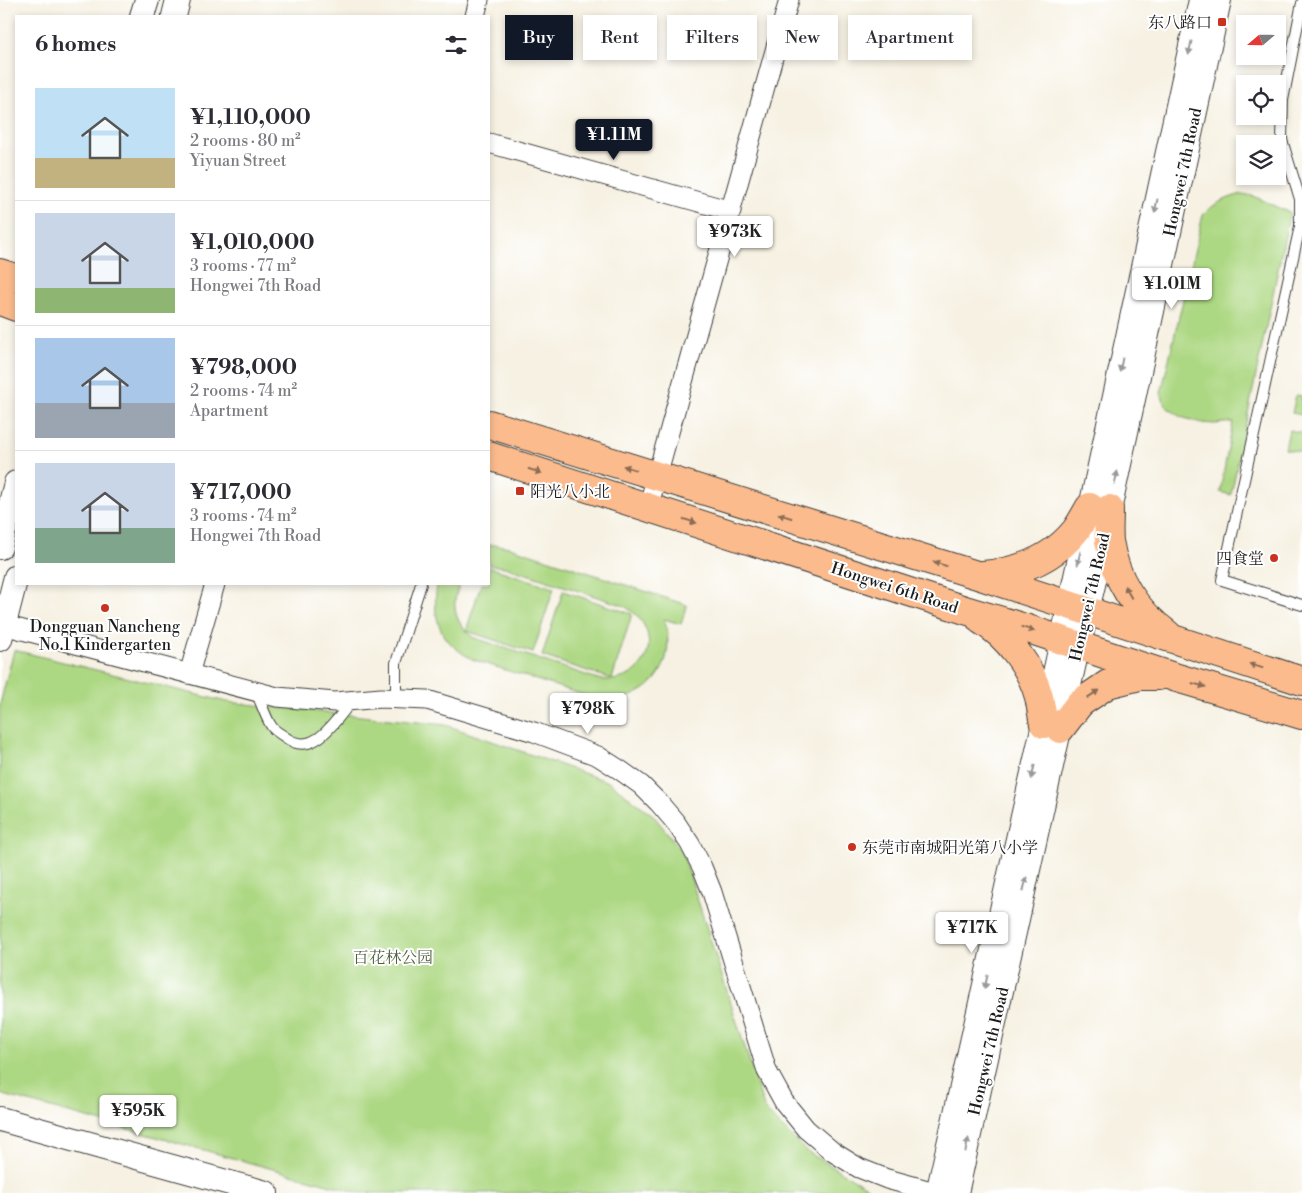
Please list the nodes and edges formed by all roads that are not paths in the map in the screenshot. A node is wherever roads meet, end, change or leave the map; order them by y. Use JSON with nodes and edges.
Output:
{"nodes":[{"id":1,"x":147,"y":0,"type":"edge"},
{"id":2,"x":178,"y":0,"type":"edge"},
{"id":3,"x":479,"y":0,"type":"edge"},
{"id":4,"x":789,"y":0,"type":"edge"},
{"id":5,"x":1201,"y":0,"type":"edge"},
{"id":6,"x":1219,"y":0,"type":"edge"},
{"id":7,"x":1302,"y":3,"type":"edge"},
{"id":8,"x":142,"y":15,"type":"edge"},
{"id":9,"x":174,"y":15,"type":"edge"},
{"id":10,"x":475,"y":15,"type":"edge"},
{"id":11,"x":490,"y":143,"type":"edge"},
{"id":12,"x":731,"y":211,"type":"junction"},
{"id":13,"x":1301,"y":226,"type":"edge"},
{"id":14,"x":0,"y":274,"type":"edge"},
{"id":15,"x":15,"y":278,"type":"edge"},
{"id":16,"x":0,"y":302,"type":"edge"},
{"id":17,"x":15,"y":306,"type":"edge"},
{"id":18,"x":490,"y":424,"type":"edge"},
{"id":19,"x":490,"y":456,"type":"edge"},
{"id":20,"x":657,"y":476,"type":"junction"},
{"id":21,"x":15,"y":487,"type":"edge"},
{"id":22,"x":648,"y":508,"type":"junction"},
{"id":23,"x":1100,"y":508,"type":"junction"},
{"id":24,"x":0,"y":547,"type":"edge"},
{"id":25,"x":977,"y":575,"type":"junction"},
{"id":26,"x":15,"y":580,"type":"edge"},
{"id":27,"x":215,"y":585,"type":"edge"},
{"id":28,"x":421,"y":585,"type":"edge"},
{"id":29,"x":1302,"y":605,"type":"edge"},
{"id":30,"x":1078,"y":609,"type":"junction"},
{"id":31,"x":965,"y":610,"type":"junction"},
{"id":32,"x":1,"y":629,"type":"edge"},
{"id":33,"x":1174,"y":640,"type":"junction"},
{"id":34,"x":1070,"y":643,"type":"junction"},
{"id":35,"x":189,"y":674,"type":"junction"},
{"id":36,"x":1174,"y":677,"type":"junction"},
{"id":37,"x":1302,"y":681,"type":"edge"},
{"id":38,"x":256,"y":692,"type":"junction"},
{"id":39,"x":396,"y":698,"type":"junction"},
{"id":40,"x":352,"y":700,"type":"junction"},
{"id":41,"x":1302,"y":715,"type":"edge"},
{"id":42,"x":1052,"y":727,"type":"junction"},
{"id":43,"x":0,"y":1119,"type":"edge"},
{"id":44,"x":0,"y":1134,"type":"edge"},
{"id":45,"x":208,"y":1193,"type":"edge"},
{"id":46,"x":266,"y":1193,"type":"edge"},
{"id":47,"x":938,"y":1193,"type":"edge"},
{"id":48,"x":956,"y":1193,"type":"edge"}],
"edges":[{"from":1,"to":8,"type":"street"},
{"from":2,"to":9,"type":"street"},
{"from":3,"to":10,"type":"street"},
{"from":4,"to":12,"type":"street"},
{"from":5,"to":23,"type":"street","name":"Hongwei 7th Road","one_way":true},
{"from":23,"to":6,"type":"street","name":"Hongwei 7th Road","one_way":true},
{"from":7,"to":13,"type":"lane"},
{"from":11,"to":12,"type":"street"},
{"from":12,"to":20,"type":"street"},
{"from":13,"to":29,"type":"lane"},
{"from":14,"to":15,"type":"main road"},
{"from":16,"to":17,"type":"main road"},
{"from":20,"to":18,"type":"main road","one_way":true},
{"from":19,"to":22,"type":"main road","name":"Hongwei 6th Road","one_way":true},
{"from":20,"to":22,"type":"street"},
{"from":25,"to":20,"type":"main road","one_way":true},
{"from":21,"to":24,"type":"street"},
{"from":22,"to":31,"type":"main road","name":"Hongwei 6th Road","one_way":true},
{"from":23,"to":25,"type":"main road"},
{"from":23,"to":30,"type":"street","name":"Hongwei 7th Road"},
{"from":33,"to":23,"type":"main road","one_way":true},
{"from":25,"to":30,"type":"main road"},
{"from":26,"to":32,"type":"street"},
{"from":27,"to":35,"type":"street"},
{"from":28,"to":39,"type":"lane"},
{"from":30,"to":33,"type":"main road"},
{"from":30,"to":34,"type":"street","name":"Hongwei 7th Road"},
{"from":31,"to":34,"type":"main road","name":"Hongwei 6th Road","one_way":true},
{"from":31,"to":42,"type":"main road"},
{"from":32,"to":35,"type":"street"},
{"from":37,"to":33,"type":"main road","one_way":true},
{"from":34,"to":36,"type":"main road","name":"Hongwei 6th Road"},
{"from":34,"to":42,"type":"street","name":"Hongwei 7th Road"},
{"from":35,"to":38,"type":"street"},
{"from":36,"to":41,"type":"main road","name":"Hongwei 6th Road","one_way":true},
{"from":42,"to":36,"type":"main road","one_way":true},
{"from":38,"to":40,"type":"street"},
{"from":38,"to":40,"type":"lane"},
{"from":39,"to":40,"type":"street"},
{"from":39,"to":47,"type":"street"},
{"from":42,"to":47,"type":"street","name":"Hongwei 7th Road","one_way":true},
{"from":48,"to":42,"type":"street","name":"Hongwei 7th Road","one_way":true},
{"from":43,"to":46,"type":"street"},
{"from":44,"to":45,"type":"street"}]}
